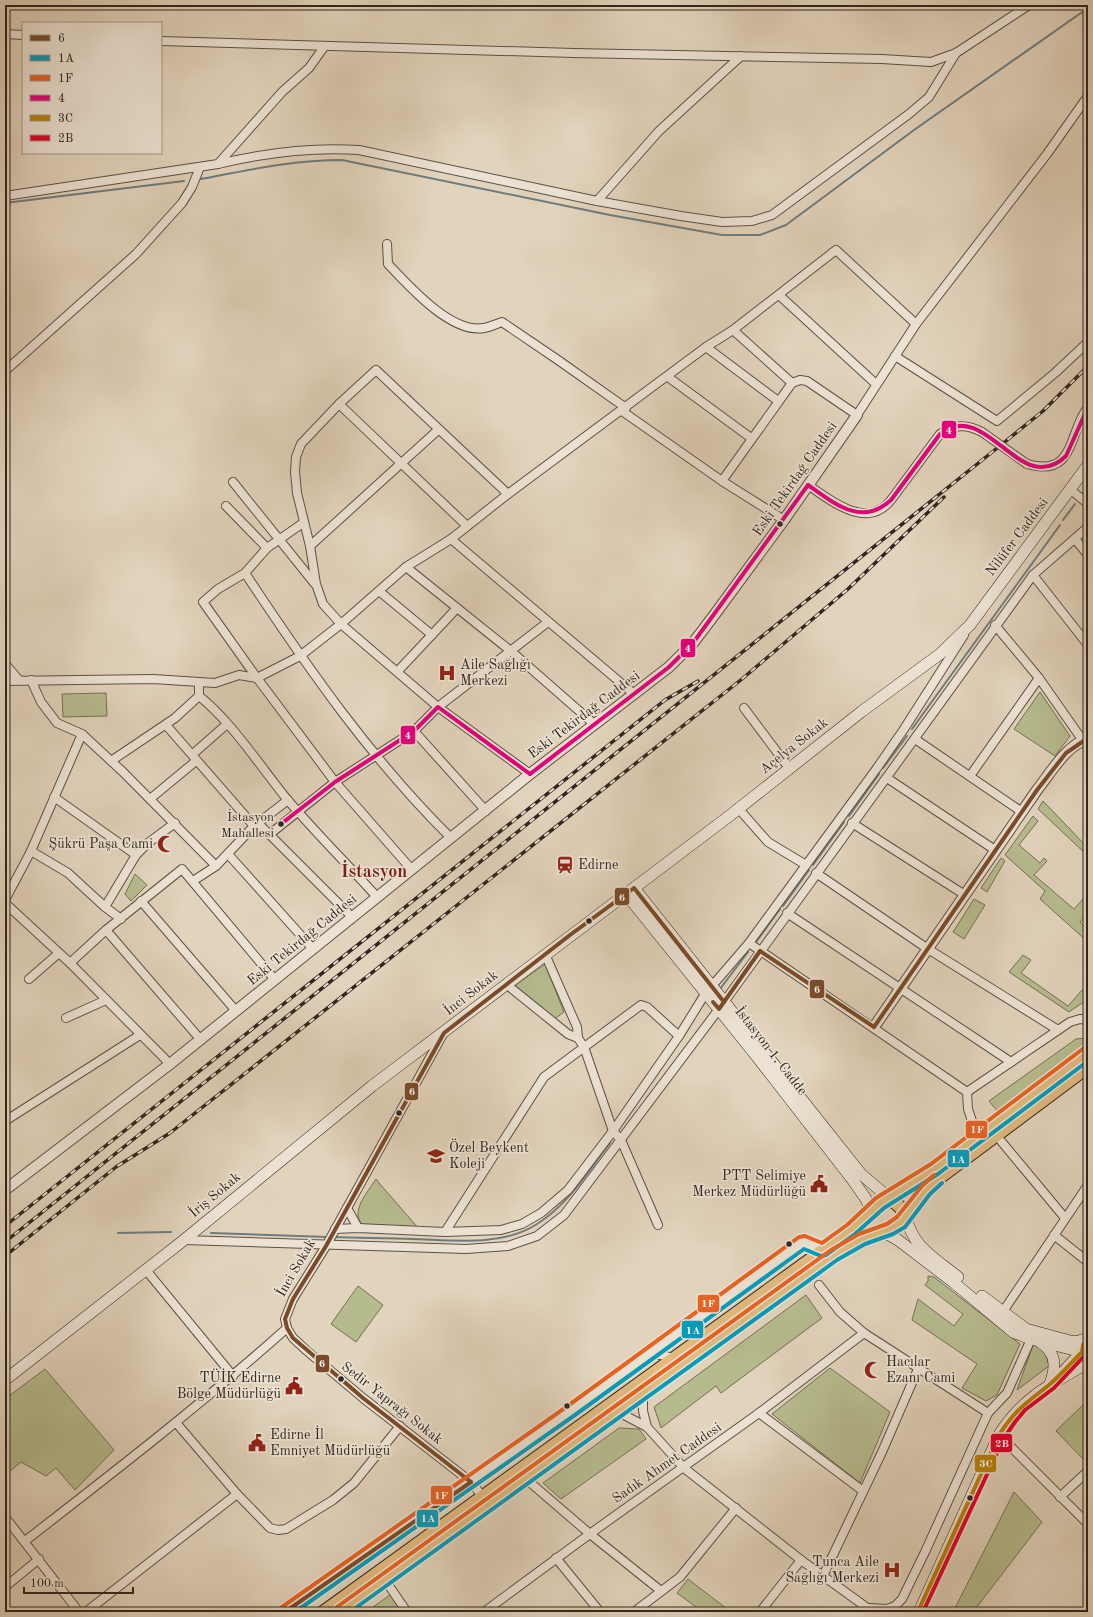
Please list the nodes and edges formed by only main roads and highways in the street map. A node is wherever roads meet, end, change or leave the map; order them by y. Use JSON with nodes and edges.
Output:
{"nodes":[{"id":1,"x":1088,"y":465,"type":"edge"},
{"id":2,"x":970,"y":625,"type":"joint"},
{"id":3,"x":630,"y":891,"type":"junction"},
{"id":4,"x":722,"y":1005,"type":"junction"},
{"id":5,"x":444,"y":1032,"type":"joint"},
{"id":6,"x":1088,"y":1053,"type":"edge"},
{"id":7,"x":1088,"y":1067,"type":"edge"},
{"id":8,"x":889,"y":1198,"type":"junction"},
{"id":9,"x":871,"y":1212,"type":"junction"},
{"id":10,"x":906,"y":1217,"type":"junction"},
{"id":11,"x":882,"y":1231,"type":"junction"},
{"id":12,"x":1087,"y":1338,"type":"edge"},
{"id":13,"x":1036,"y":1341,"type":"junction"},
{"id":14,"x":1086,"y":1358,"type":"edge"},
{"id":15,"x":5,"y":1380,"type":"edge"},
{"id":16,"x":1050,"y":1384,"type":"junction"},
{"id":17,"x":918,"y":1610,"type":"edge"},
{"id":18,"x":323,"y":1612,"type":"edge"},
{"id":19,"x":340,"y":1612,"type":"edge"}],
"edges":[{"from":1,"to":2,"type":"main road","name":"Nilüfer Caddesi"},
{"from":2,"to":3,"type":"main road","name":"Açelya Sokak"},
{"from":3,"to":4,"type":"main road","name":"İstasyon 1. Cadde"},
{"from":3,"to":5,"type":"main road","name":"İnci Sokak"},
{"from":4,"to":8,"type":"main road","name":"İstasyon 1. Cadde"},
{"from":4,"to":9,"type":"main road","name":"İstasyon 1. Cadde"},
{"from":5,"to":15,"type":"main road","name":"İriş Sokak"},
{"from":6,"to":8,"type":"main road"},
{"from":7,"to":10,"type":"main road"},
{"from":8,"to":9,"type":"main road"},
{"from":8,"to":10,"type":"main road"},
{"from":9,"to":11,"type":"main road"},
{"from":9,"to":18,"type":"main road"},
{"from":10,"to":11,"type":"main road"},
{"from":10,"to":12,"type":"main road"},
{"from":11,"to":13,"type":"main road"},
{"from":11,"to":19,"type":"main road"},
{"from":12,"to":14,"type":"main road"},
{"from":13,"to":14,"type":"main road"},
{"from":13,"to":16,"type":"main road"},
{"from":14,"to":16,"type":"main road"},
{"from":16,"to":17,"type":"main road"}]}
